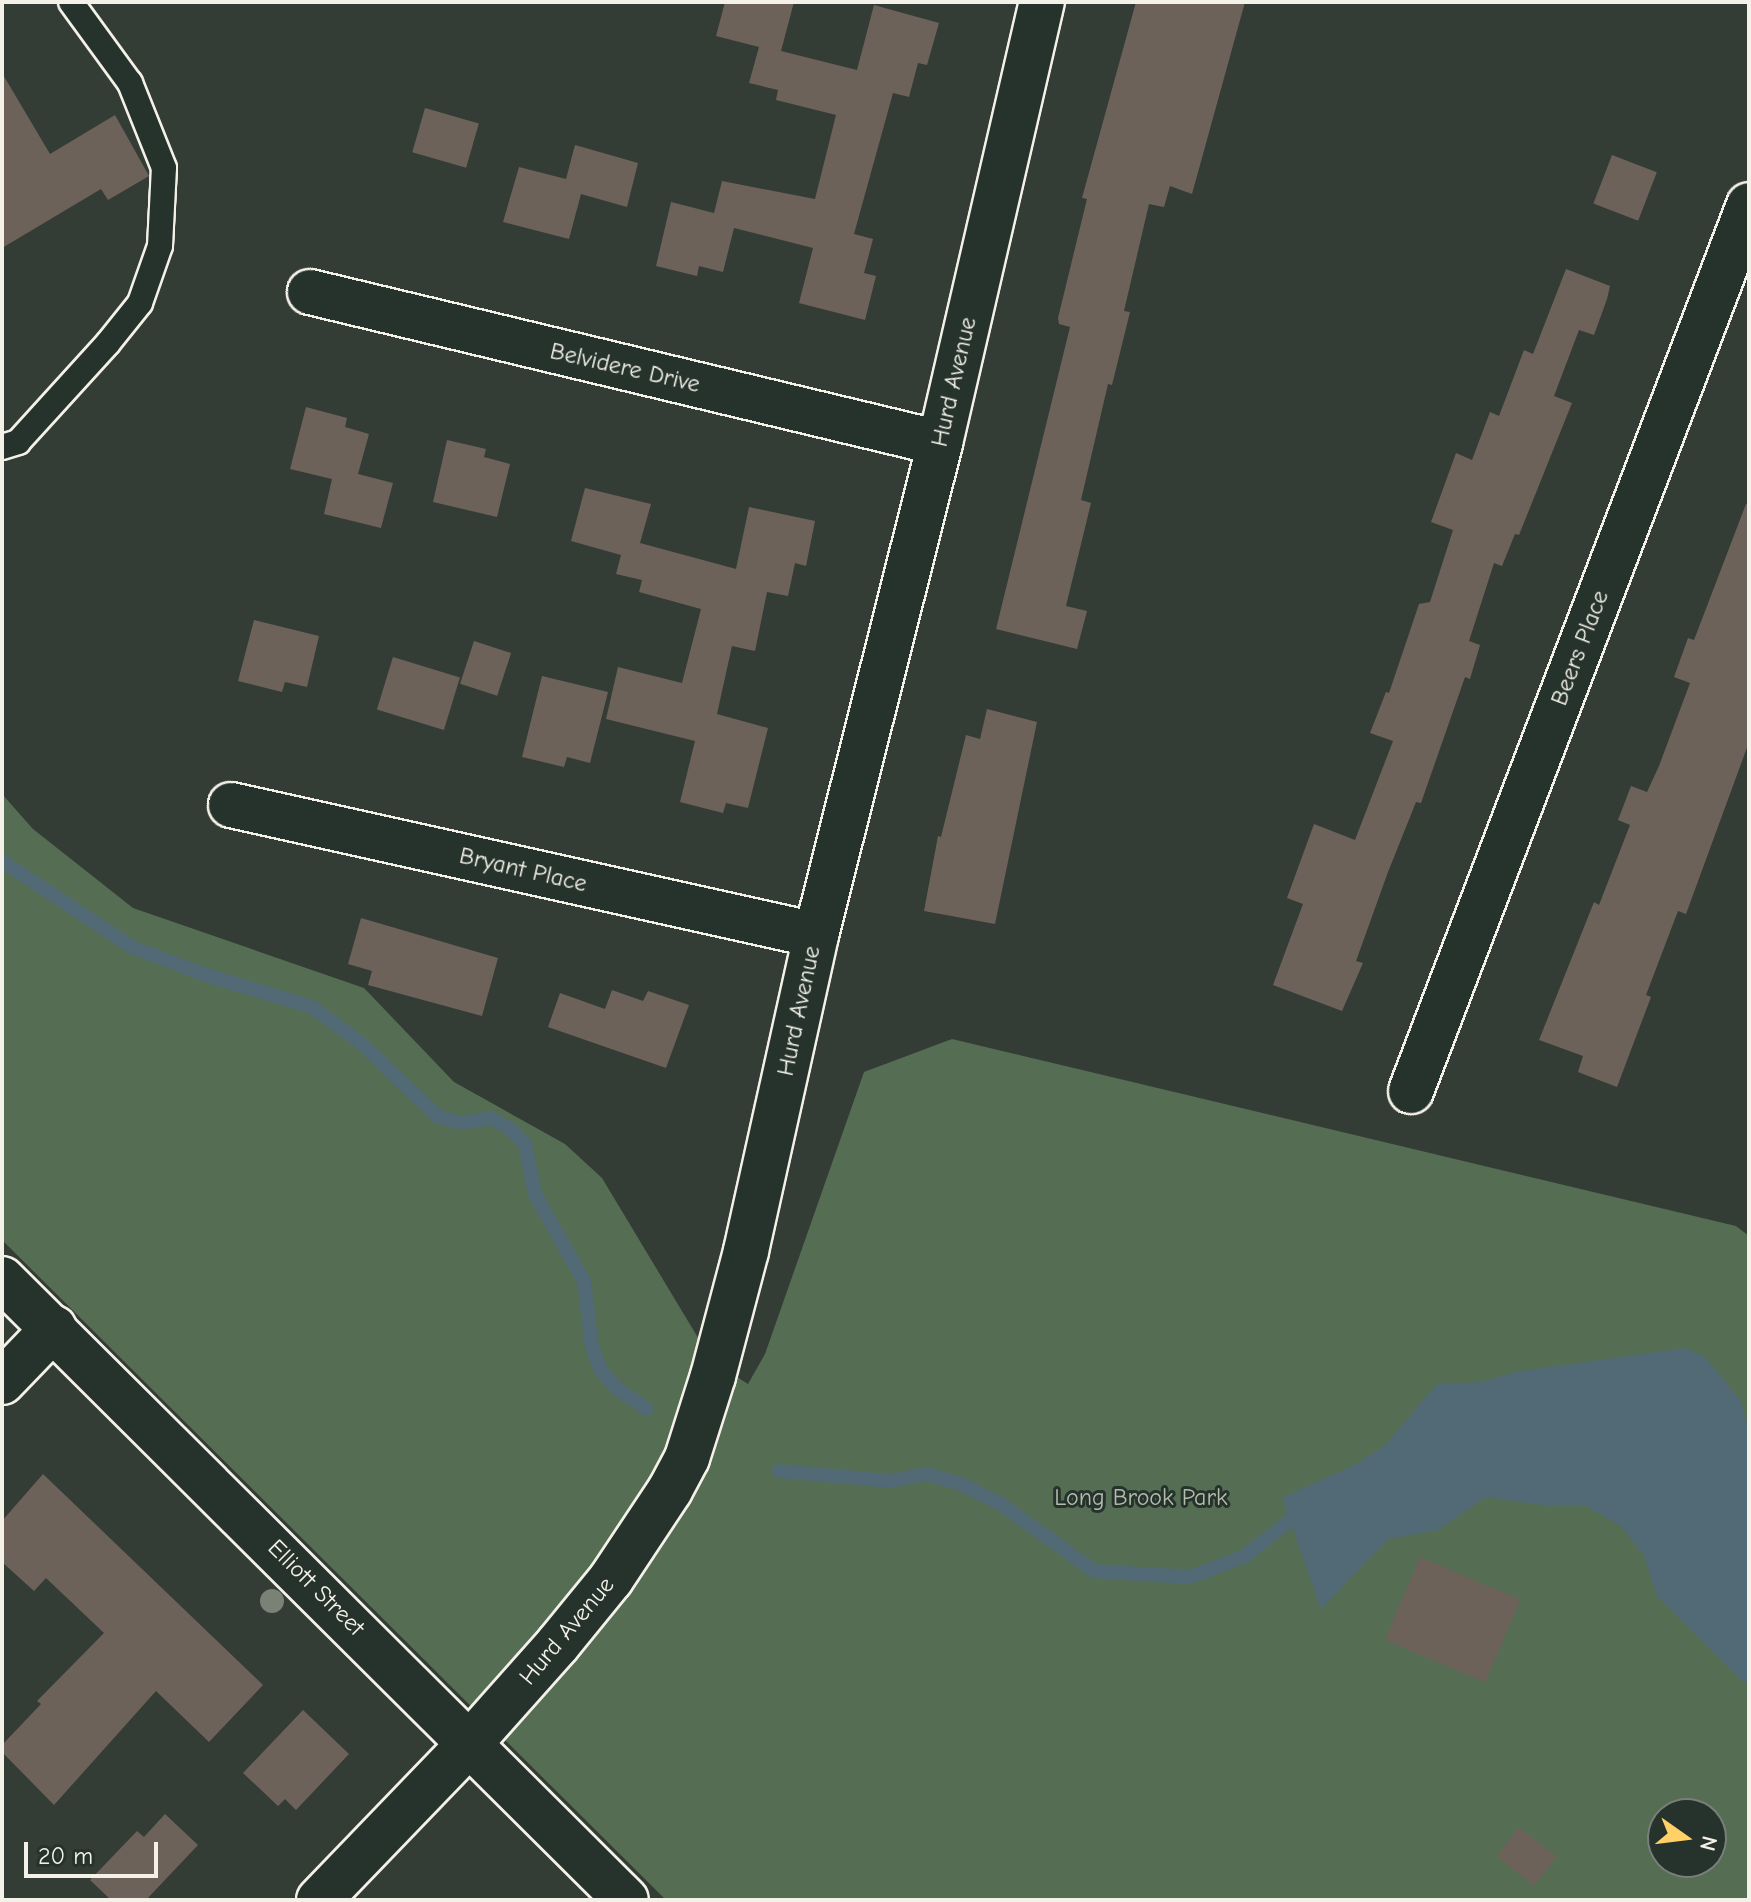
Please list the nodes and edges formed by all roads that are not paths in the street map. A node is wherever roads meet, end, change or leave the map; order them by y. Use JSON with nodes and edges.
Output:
{"nodes":[{"id":1,"x":71,"y":2,"type":"edge"},
{"id":2,"x":1042,"y":2,"type":"edge"},
{"id":3,"x":1749,"y":205,"type":"edge"},
{"id":4,"x":310,"y":292,"type":"dead end"},
{"id":5,"x":940,"y":443,"type":"junction"},
{"id":6,"x":2,"y":447,"type":"edge"},
{"id":7,"x":231,"y":805,"type":"dead end"},
{"id":8,"x":816,"y":935,"type":"junction"},
{"id":9,"x":1411,"y":1091,"type":"dead end"},
{"id":10,"x":2,"y":1279,"type":"edge"},
{"id":11,"x":54,"y":1328,"type":"junction"},
{"id":12,"x":2,"y":1382,"type":"edge"},
{"id":13,"x":471,"y":1742,"type":"junction"},
{"id":14,"x":319,"y":1900,"type":"edge"},
{"id":15,"x":626,"y":1900,"type":"edge"}],
"edges":[{"from":1,"to":6,"type":"lane"},
{"from":2,"to":5,"type":"street","name":"Hurd Avenue"},
{"from":3,"to":9,"type":"street","name":"Beers Place"},
{"from":4,"to":5,"type":"street","name":"Belvidere Drive"},
{"from":5,"to":8,"type":"street","name":"Hurd Avenue"},
{"from":7,"to":8,"type":"street","name":"Bryant Place"},
{"from":8,"to":13,"type":"street","name":"Hurd Avenue"},
{"from":10,"to":11,"type":"street","name":"Elliott Street"},
{"from":11,"to":12,"type":"street"},
{"from":11,"to":13,"type":"street","name":"Elliott Street"},
{"from":13,"to":14,"type":"street","name":"Hurd Avenue"},
{"from":13,"to":15,"type":"street","name":"Elliott Street"}]}
